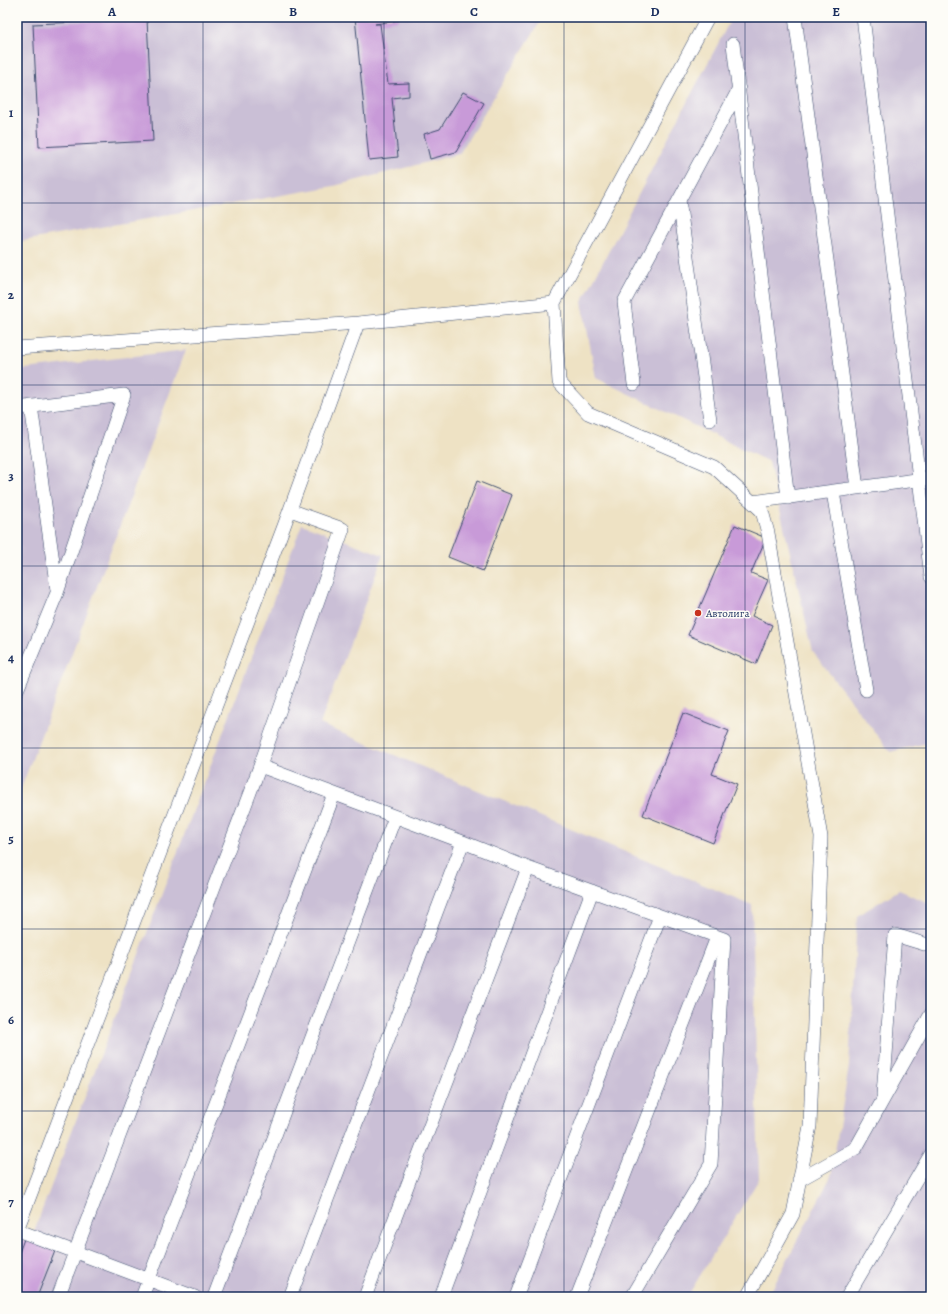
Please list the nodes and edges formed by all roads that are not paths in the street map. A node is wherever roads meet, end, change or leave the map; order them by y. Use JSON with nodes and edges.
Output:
{"nodes":[{"id":1,"x":708,"y":17,"type":"edge"},
{"id":2,"x":795,"y":17,"type":"edge"},
{"id":3,"x":863,"y":17,"type":"edge"},
{"id":4,"x":733,"y":44,"type":"dead end"},
{"id":5,"x":739,"y":89,"type":"junction"},
{"id":6,"x":679,"y":200,"type":"junction"},
{"id":7,"x":554,"y":303,"type":"junction"},
{"id":8,"x":358,"y":323,"type":"junction"},
{"id":9,"x":17,"y":348,"type":"edge"},
{"id":10,"x":634,"y":384,"type":"dead end"},
{"id":11,"x":31,"y":406,"type":"junction"},
{"id":12,"x":17,"y":408,"type":"edge"},
{"id":13,"x":710,"y":420,"type":"dead end"},
{"id":14,"x":925,"y":479,"type":"edge"},
{"id":15,"x":857,"y":488,"type":"junction"},
{"id":16,"x":833,"y":492,"type":"junction"},
{"id":17,"x":788,"y":498,"type":"junction"},
{"id":18,"x":752,"y":502,"type":"junction"},
{"id":19,"x":290,"y":510,"type":"junction"},
{"id":20,"x":931,"y":578,"type":"edge"},
{"id":21,"x":57,"y":594,"type":"junction"},
{"id":22,"x":17,"y":690,"type":"edge"},
{"id":23,"x":866,"y":690,"type":"dead end"},
{"id":24,"x":260,"y":766,"type":"junction"},
{"id":25,"x":334,"y":794,"type":"junction"},
{"id":26,"x":395,"y":817,"type":"junction"},
{"id":27,"x":463,"y":842,"type":"junction"},
{"id":28,"x":528,"y":868,"type":"junction"},
{"id":29,"x":592,"y":891,"type":"junction"},
{"id":30,"x":660,"y":916,"type":"junction"},
{"id":31,"x":717,"y":937,"type":"junction"},
{"id":32,"x":931,"y":946,"type":"edge"},
{"id":33,"x":931,"y":1014,"type":"edge"},
{"id":34,"x":883,"y":1100,"type":"junction"},
{"id":35,"x":931,"y":1154,"type":"edge"},
{"id":36,"x":799,"y":1180,"type":"junction"},
{"id":37,"x":17,"y":1230,"type":"edge"},
{"id":38,"x":75,"y":1252,"type":"junction"},
{"id":39,"x":148,"y":1279,"type":"junction"},
{"id":40,"x":58,"y":1297,"type":"edge"},
{"id":41,"x":142,"y":1297,"type":"edge"},
{"id":42,"x":195,"y":1297,"type":"edge"},
{"id":43,"x":214,"y":1297,"type":"edge"},
{"id":44,"x":290,"y":1297,"type":"edge"},
{"id":45,"x":365,"y":1297,"type":"edge"},
{"id":46,"x":441,"y":1297,"type":"edge"},
{"id":47,"x":516,"y":1297,"type":"edge"},
{"id":48,"x":577,"y":1297,"type":"edge"},
{"id":49,"x":632,"y":1297,"type":"edge"},
{"id":50,"x":747,"y":1297,"type":"edge"},
{"id":51,"x":847,"y":1297,"type":"edge"}],
"edges":[{"from":1,"to":7,"type":"lane"},
{"from":2,"to":15,"type":"lane"},
{"from":3,"to":14,"type":"lane"},
{"from":4,"to":5,"type":"lane"},
{"from":5,"to":6,"type":"lane"},
{"from":5,"to":17,"type":"lane"},
{"from":6,"to":10,"type":"lane"},
{"from":6,"to":13,"type":"lane"},
{"from":7,"to":8,"type":"lane"},
{"from":7,"to":18,"type":"lane"},
{"from":8,"to":9,"type":"lane"},
{"from":8,"to":19,"type":"lane"},
{"from":11,"to":12,"type":"lane"},
{"from":11,"to":21,"type":"lane"},
{"from":11,"to":21,"type":"lane"},
{"from":14,"to":15,"type":"lane"},
{"from":14,"to":20,"type":"lane"},
{"from":15,"to":16,"type":"lane"},
{"from":16,"to":17,"type":"lane"},
{"from":16,"to":23,"type":"lane"},
{"from":17,"to":18,"type":"lane"},
{"from":18,"to":36,"type":"lane"},
{"from":19,"to":24,"type":"lane"},
{"from":19,"to":37,"type":"lane"},
{"from":21,"to":22,"type":"lane"},
{"from":24,"to":25,"type":"lane"},
{"from":24,"to":38,"type":"lane"},
{"from":25,"to":26,"type":"lane"},
{"from":25,"to":39,"type":"lane"},
{"from":26,"to":27,"type":"lane"},
{"from":26,"to":43,"type":"lane"},
{"from":27,"to":28,"type":"lane"},
{"from":27,"to":44,"type":"lane"},
{"from":28,"to":29,"type":"lane"},
{"from":28,"to":45,"type":"lane"},
{"from":29,"to":30,"type":"lane"},
{"from":29,"to":46,"type":"lane"},
{"from":30,"to":31,"type":"lane"},
{"from":30,"to":47,"type":"lane"},
{"from":31,"to":48,"type":"lane"},
{"from":31,"to":49,"type":"lane"},
{"from":32,"to":34,"type":"lane"},
{"from":33,"to":34,"type":"lane"},
{"from":34,"to":36,"type":"lane"},
{"from":35,"to":51,"type":"lane"},
{"from":36,"to":50,"type":"lane"},
{"from":37,"to":38,"type":"lane"},
{"from":38,"to":39,"type":"lane"},
{"from":38,"to":40,"type":"lane"},
{"from":39,"to":41,"type":"lane"},
{"from":39,"to":42,"type":"lane"}]}
